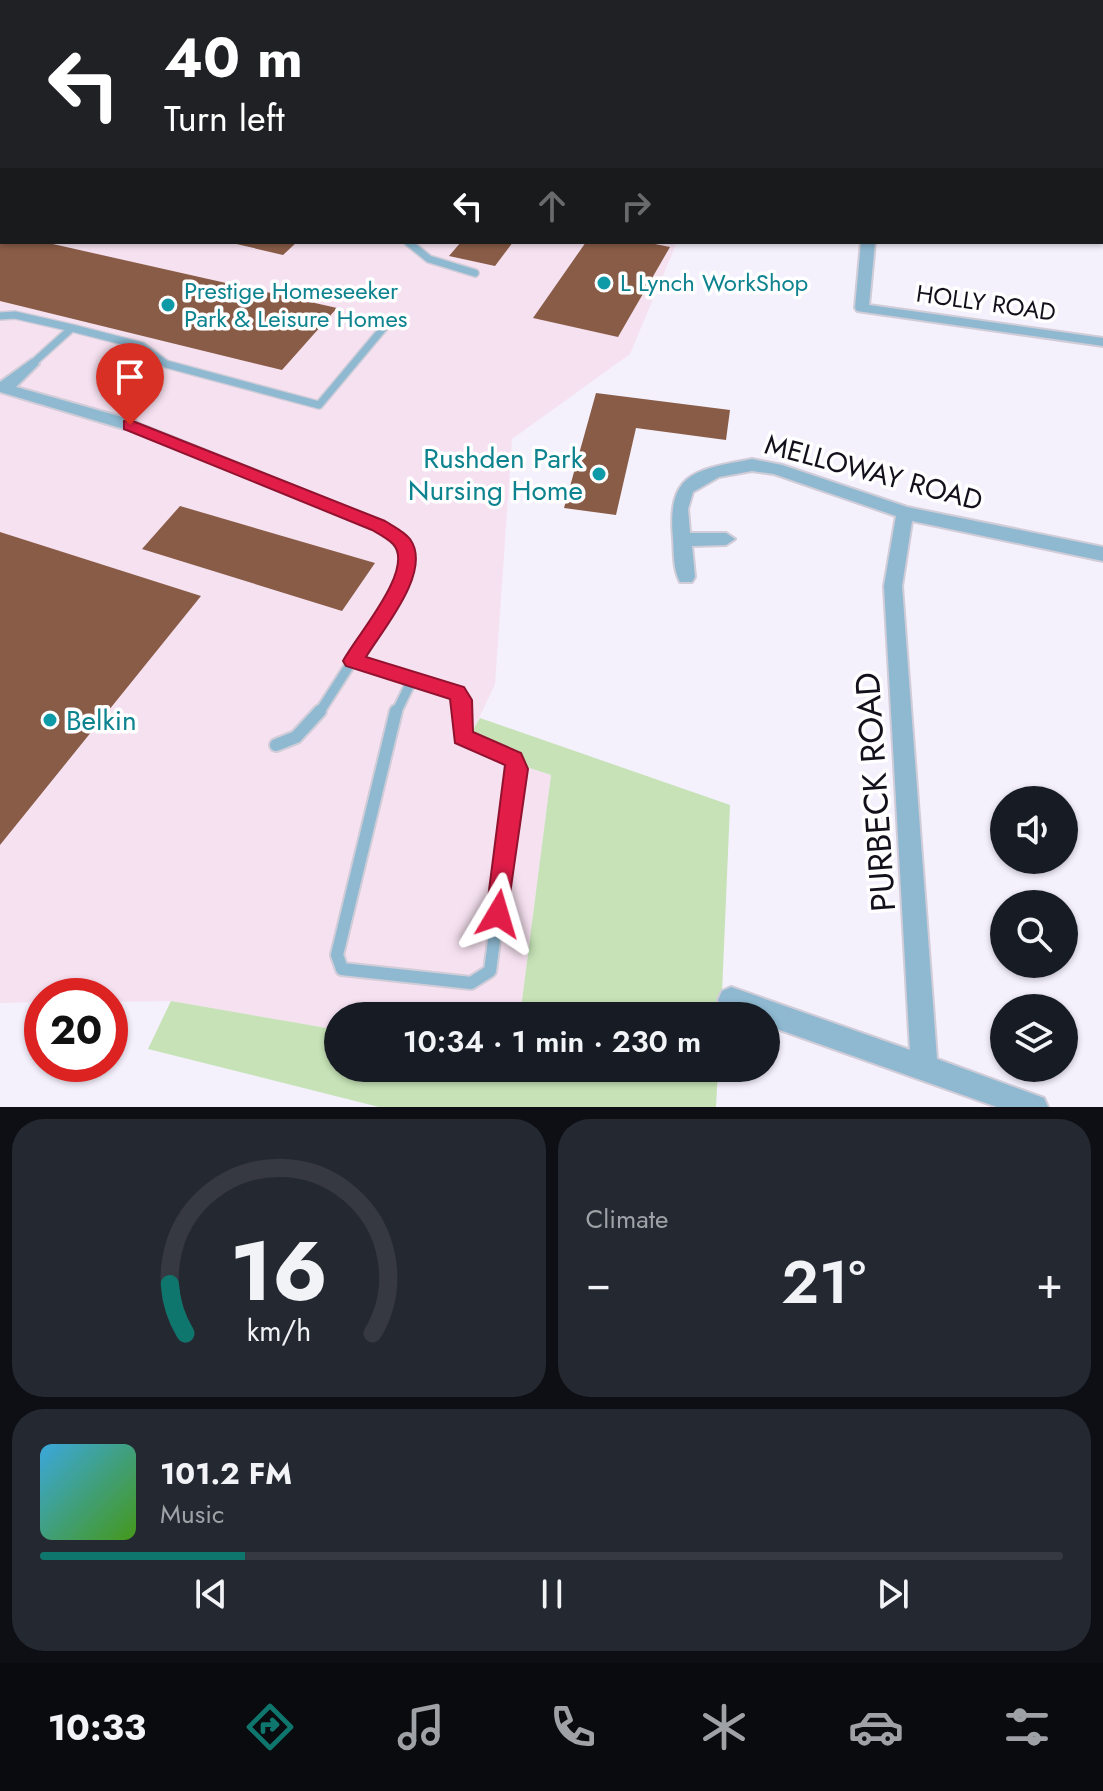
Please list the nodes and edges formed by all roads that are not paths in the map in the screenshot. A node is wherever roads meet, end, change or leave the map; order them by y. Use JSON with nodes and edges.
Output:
{"nodes":[{"id":1,"x":410,"y":244,"type":"edge"},
{"id":2,"x":868,"y":244,"type":"edge"},
{"id":3,"x":475,"y":273,"type":"dead end"},
{"id":4,"x":0,"y":316,"type":"edge"},
{"id":5,"x":386,"y":325,"type":"dead end"},
{"id":6,"x":72,"y":328,"type":"junction"},
{"id":7,"x":1103,"y":342,"type":"edge"},
{"id":8,"x":32,"y":364,"type":"joint"},
{"id":9,"x":3,"y":388,"type":"edge"},
{"id":10,"x":130,"y":425,"type":"joint"},
{"id":11,"x":905,"y":513,"type":"junction"},
{"id":12,"x":726,"y":539,"type":"dead end"},
{"id":13,"x":682,"y":540,"type":"junction"},
{"id":14,"x":1103,"y":554,"type":"edge"},
{"id":15,"x":686,"y":577,"type":"dead end"},
{"id":16,"x":353,"y":661,"type":"junction"},
{"id":17,"x":412,"y":680,"type":"junction"},
{"id":18,"x":276,"y":745,"type":"dead end"},
{"id":19,"x":731,"y":1000,"type":"dead end"},
{"id":20,"x":924,"y":1067,"type":"junction"},
{"id":21,"x":1035,"y":1107,"type":"edge"}],
"edges":[{"from":1,"to":3,"type":"lane"},
{"from":2,"to":7,"type":"street","name":"HOLLY ROAD"},
{"from":4,"to":6,"type":"lane"},
{"from":5,"to":6,"type":"lane"},
{"from":6,"to":8,"type":"lane"},
{"from":8,"to":9,"type":"street"},
{"from":9,"to":10,"type":"street"},
{"from":10,"to":16,"type":"lane"},
{"from":11,"to":13,"type":"street","name":"MELLOWAY ROAD"},
{"from":11,"to":14,"type":"street","name":"MELLOWAY ROAD"},
{"from":11,"to":20,"type":"street","name":"PURBECK ROAD"},
{"from":12,"to":13,"type":"street"},
{"from":13,"to":15,"type":"street","name":"MELLOWAY ROAD"},
{"from":16,"to":17,"type":"lane"},
{"from":16,"to":18,"type":"lane"},
{"from":17,"to":17,"type":"lane"},
{"from":19,"to":20,"type":"street"},
{"from":20,"to":21,"type":"street"}]}
